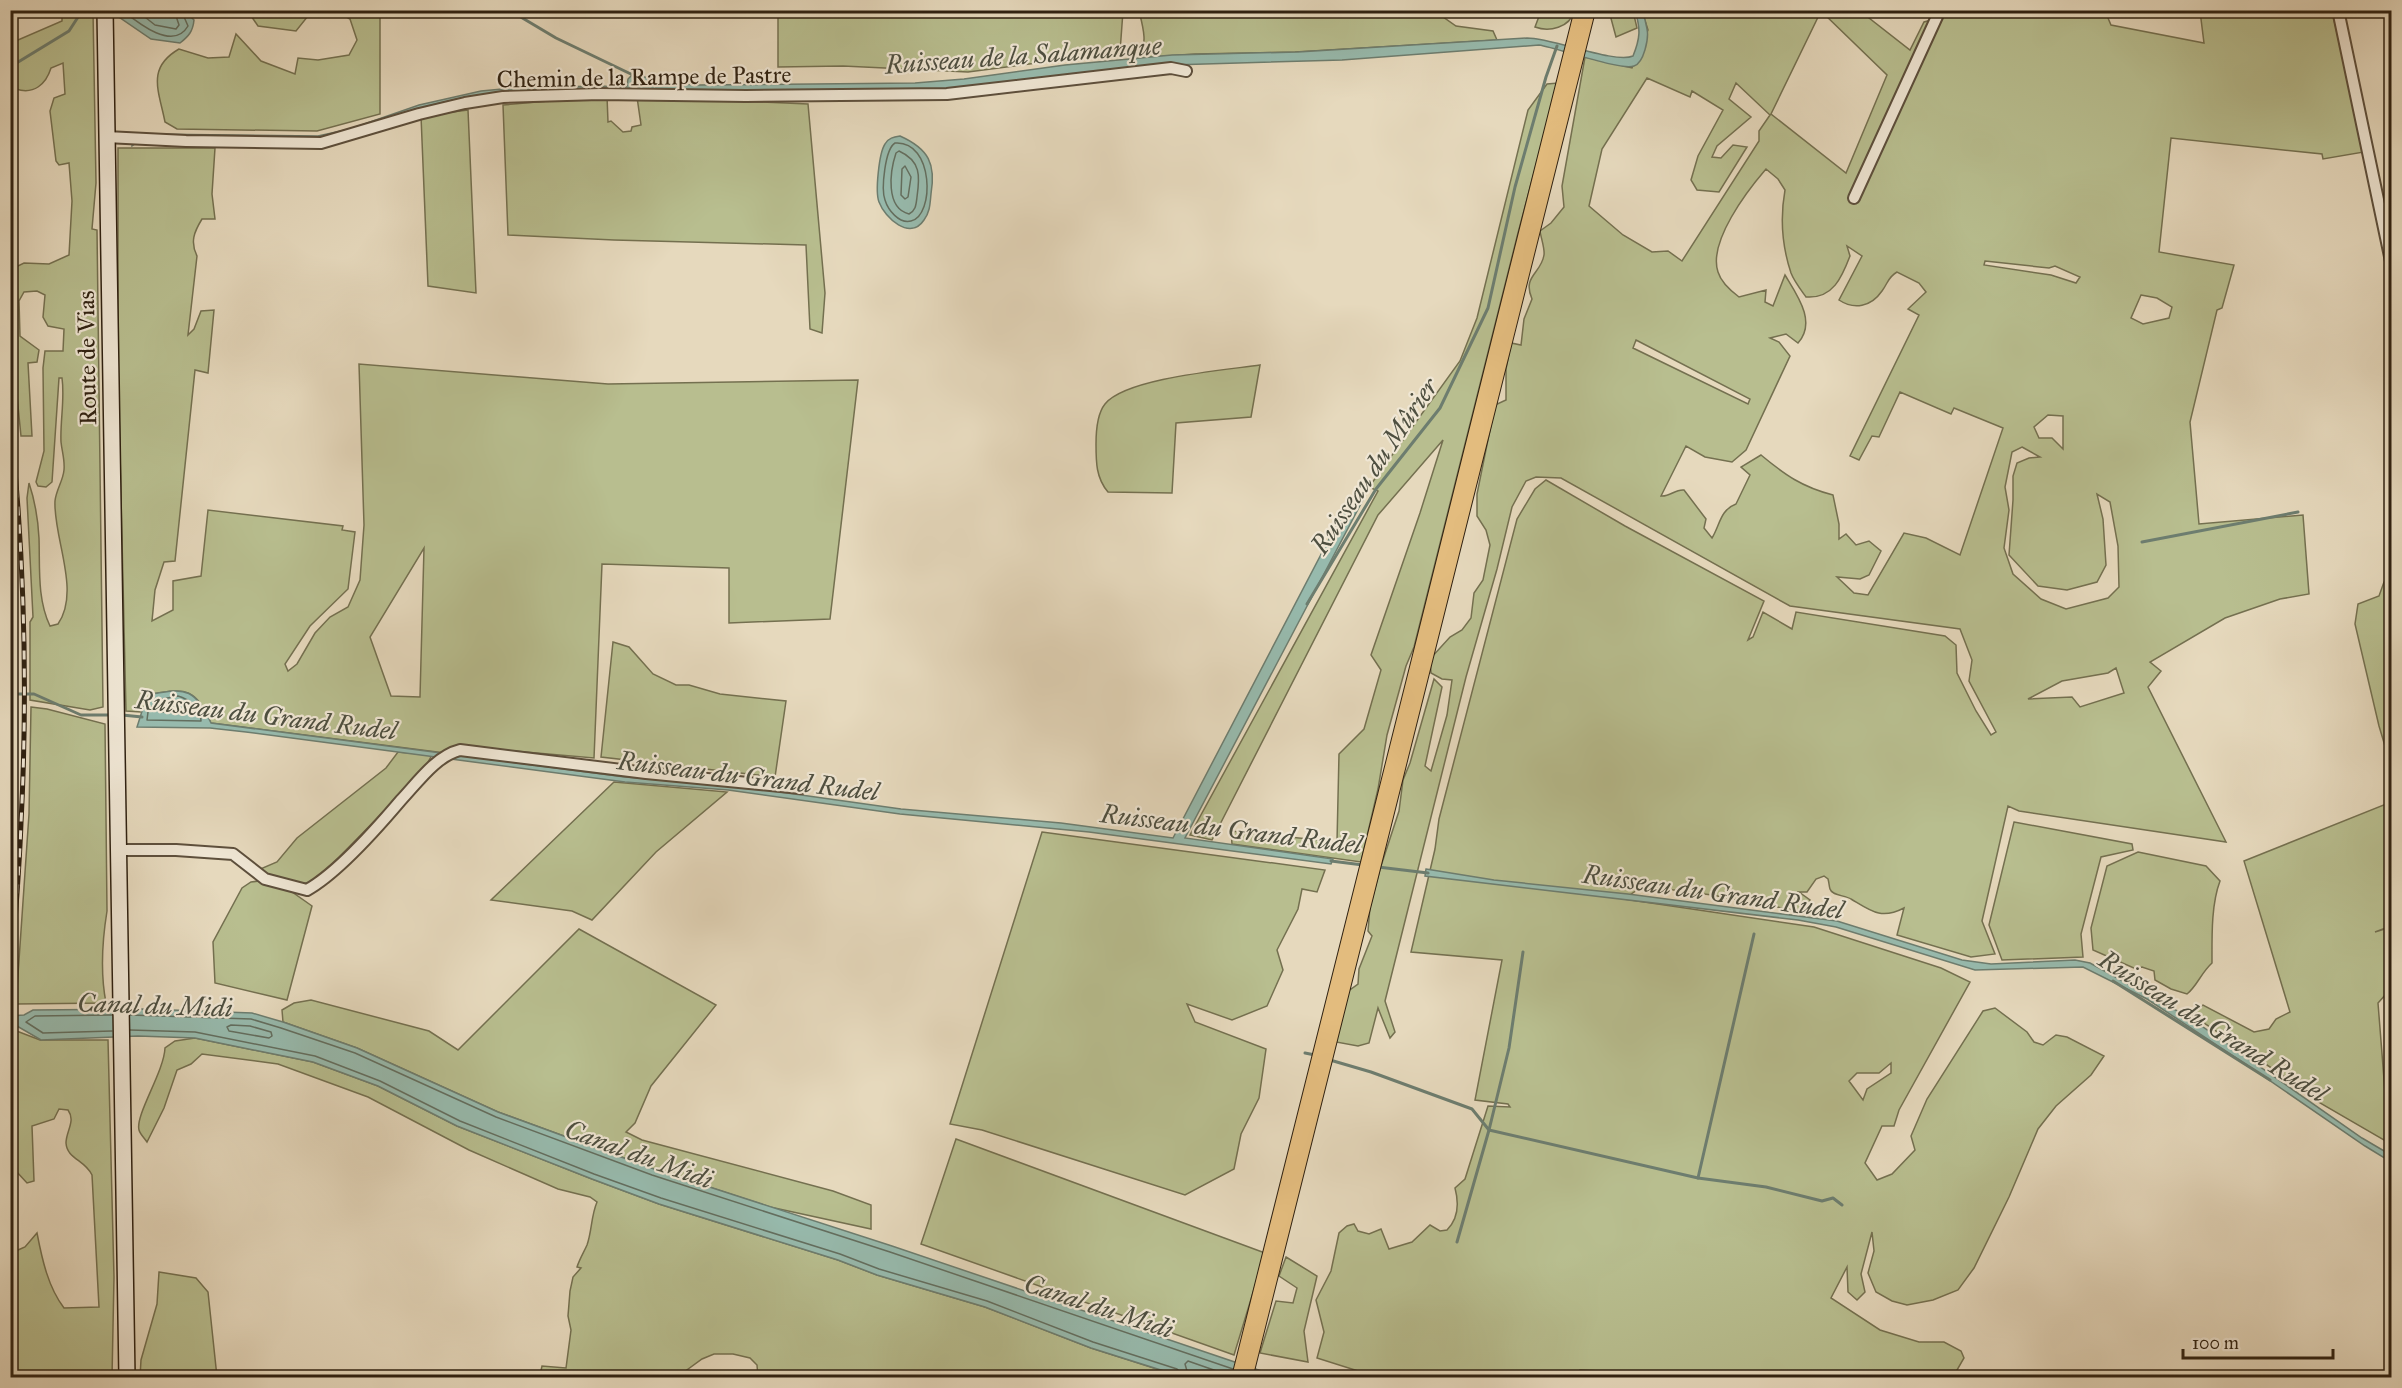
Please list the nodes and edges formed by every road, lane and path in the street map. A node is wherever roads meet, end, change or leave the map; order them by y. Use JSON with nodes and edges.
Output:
{"nodes":[{"id":1,"x":1940,"y":10,"type":"edge"},
{"id":2,"x":2338,"y":10,"type":"edge"},
{"id":3,"x":1584,"y":14,"type":"edge"},
{"id":4,"x":105,"y":16,"type":"edge"},
{"id":5,"x":1186,"y":71,"type":"dead end"},
{"id":6,"x":106,"y":137,"type":"junction"},
{"id":7,"x":1854,"y":198,"type":"dead end"},
{"id":8,"x":2391,"y":266,"type":"edge"},
{"id":9,"x":801,"y":788,"type":"dead end"},
{"id":10,"x":118,"y":850,"type":"junction"},
{"id":11,"x":127,"y":1377,"type":"edge"},
{"id":12,"x":1242,"y":1377,"type":"edge"}],
"edges":[{"from":1,"to":7,"type":"street"},
{"from":2,"to":8,"type":"street"},
{"from":3,"to":12,"type":"highway"},
{"from":4,"to":6,"type":"main road","name":"Route de Vias"},
{"from":5,"to":6,"type":"street","name":"Chemin de la Rampe de Pastre"},
{"from":6,"to":10,"type":"main road","name":"Route de Vias"},
{"from":9,"to":10,"type":"street"},
{"from":10,"to":11,"type":"main road","name":"Route de Vias"}]}
